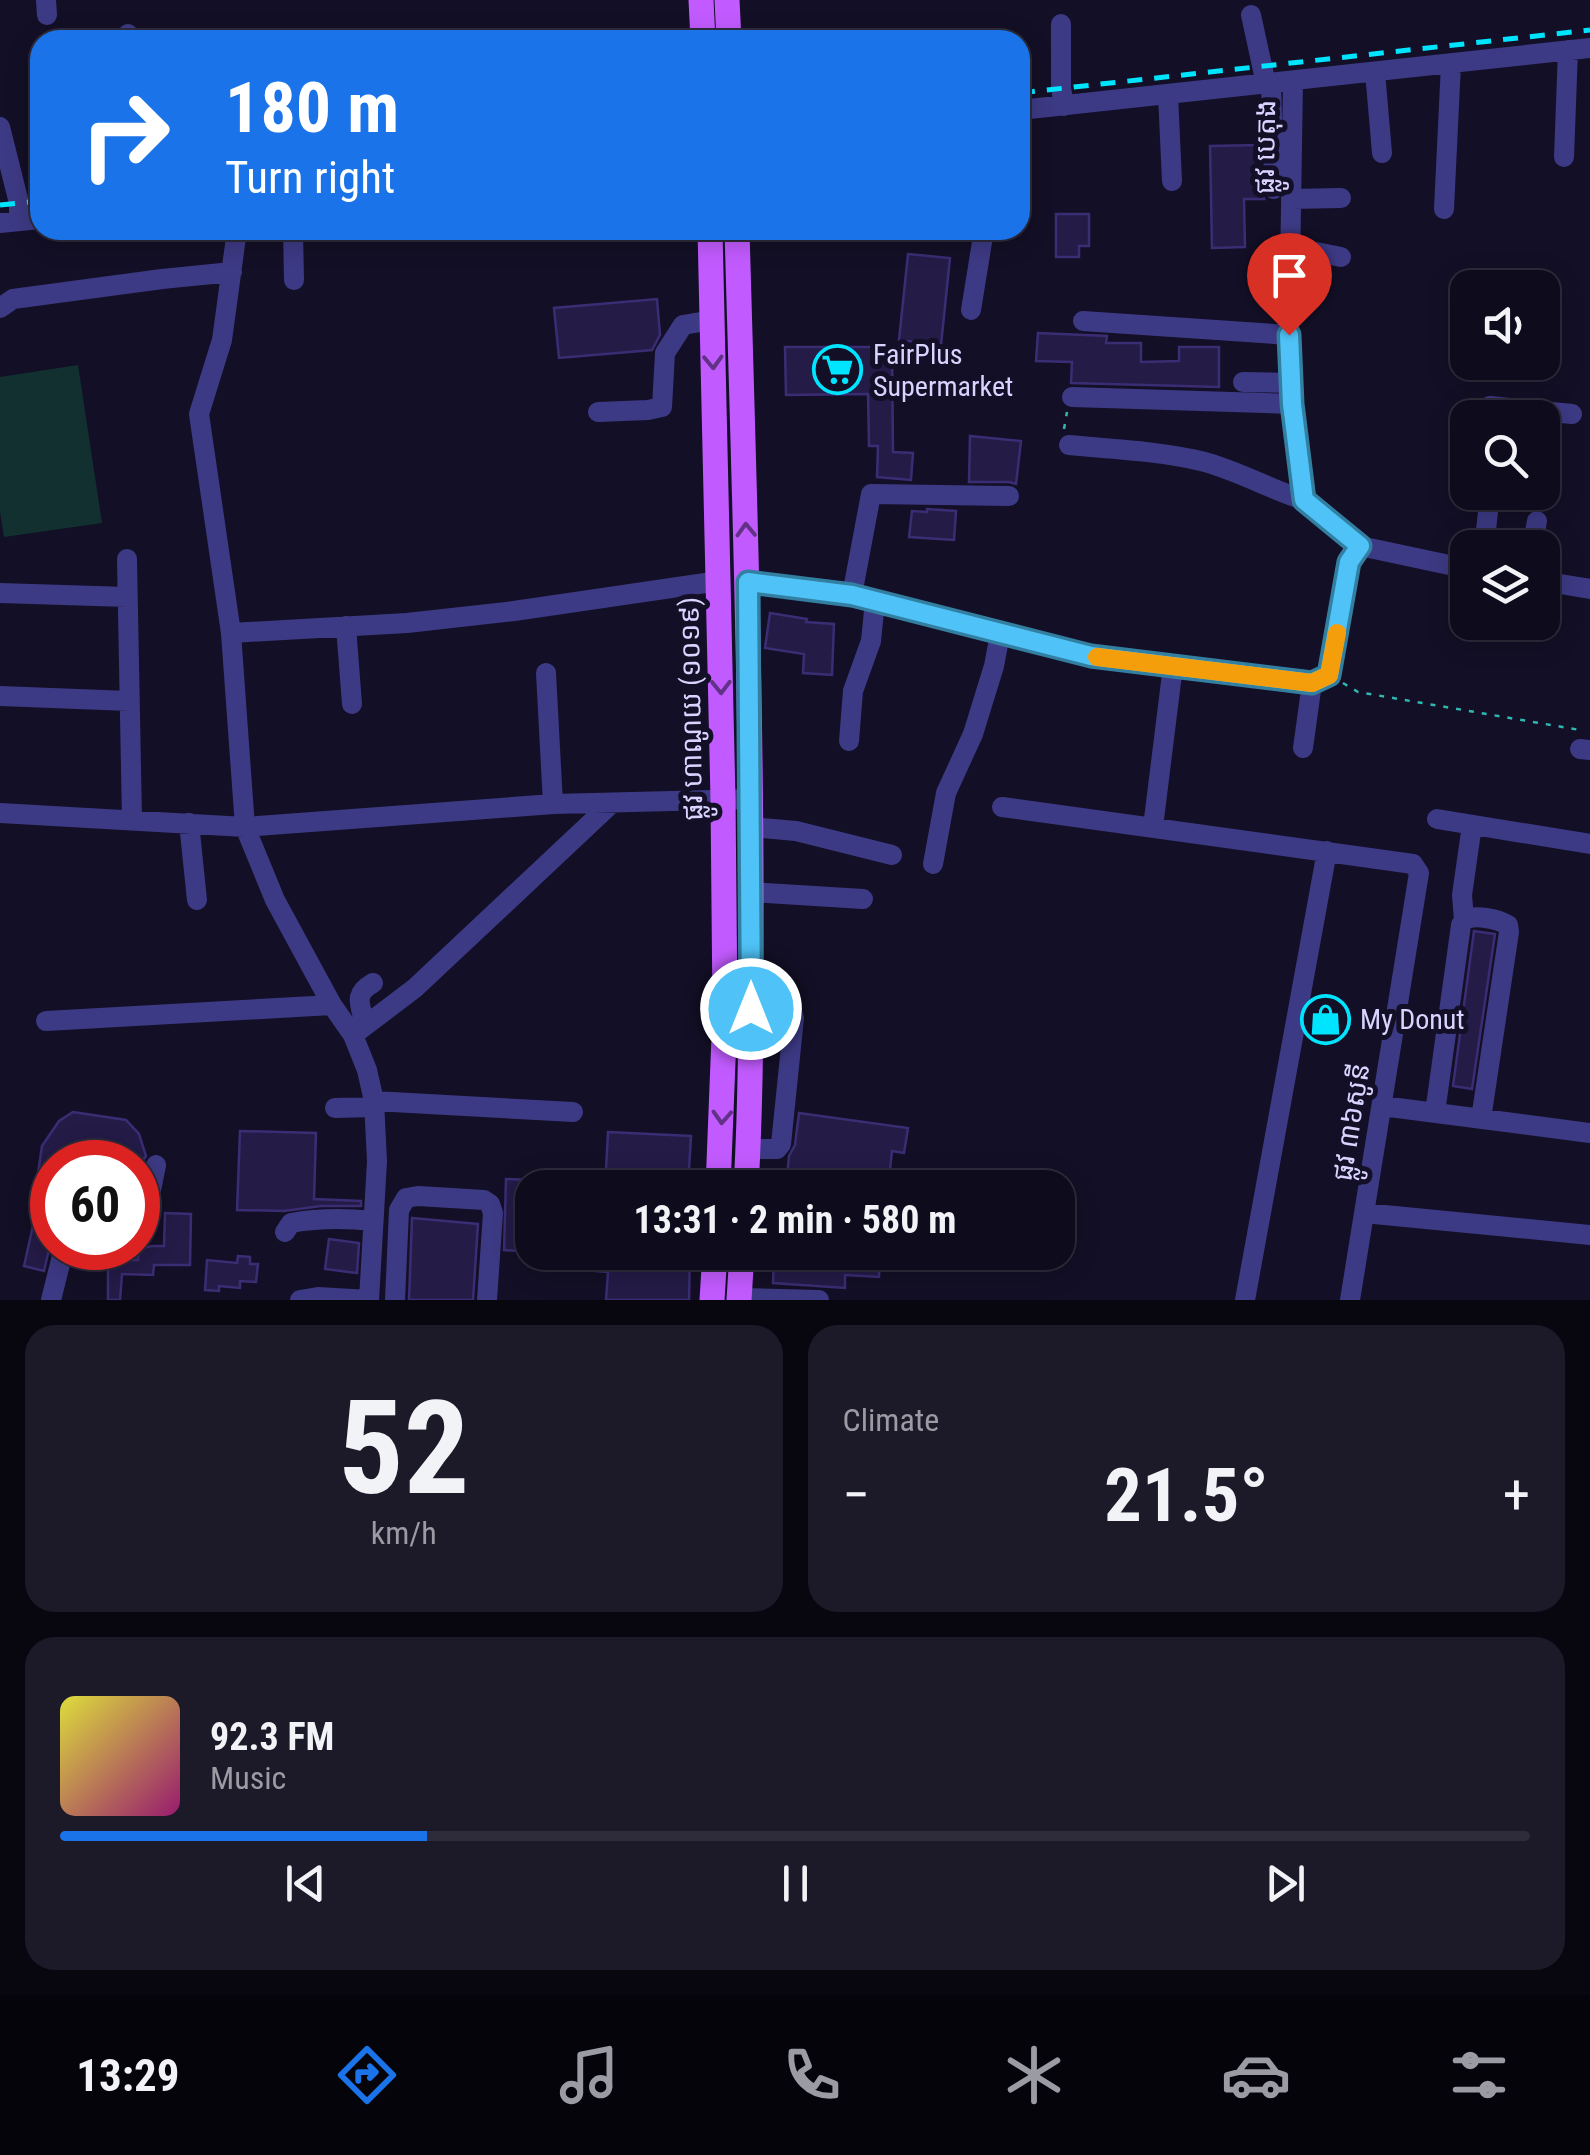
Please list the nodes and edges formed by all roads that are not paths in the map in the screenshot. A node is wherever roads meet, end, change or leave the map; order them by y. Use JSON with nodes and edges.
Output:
{"nodes":[{"id":1,"x":701,"y":0,"type":"edge"},
{"id":2,"x":727,"y":0,"type":"edge"},
{"id":3,"x":1251,"y":15,"type":"dead end"},
{"id":4,"x":1061,"y":24,"type":"dead end"},
{"id":5,"x":702,"y":30,"type":"edge"},
{"id":6,"x":728,"y":30,"type":"edge"},
{"id":7,"x":1590,"y":48,"type":"edge"},
{"id":8,"x":1568,"y":50,"type":"junction"},
{"id":9,"x":1451,"y":64,"type":"junction"},
{"id":10,"x":1375,"y":72,"type":"junction"},
{"id":11,"x":1294,"y":81,"type":"junction"},
{"id":12,"x":1268,"y":83,"type":"junction"},
{"id":13,"x":1168,"y":94,"type":"junction"},
{"id":14,"x":1064,"y":106,"type":"junction"},
{"id":15,"x":1030,"y":109,"type":"edge"},
{"id":16,"x":0,"y":127,"type":"edge"},
{"id":17,"x":1382,"y":154,"type":"dead end"},
{"id":18,"x":1564,"y":157,"type":"dead end"},
{"id":19,"x":1172,"y":181,"type":"dead end"},
{"id":20,"x":1283,"y":194,"type":"junction"},
{"id":21,"x":1341,"y":198,"type":"dead end"},
{"id":22,"x":1444,"y":209,"type":"dead end"},
{"id":23,"x":20,"y":221,"type":"edge"},
{"id":24,"x":236,"y":240,"type":"edge"},
{"id":25,"x":293,"y":240,"type":"edge"},
{"id":26,"x":710,"y":240,"type":"edge"},
{"id":27,"x":737,"y":240,"type":"edge"},
{"id":28,"x":982,"y":240,"type":"edge"},
{"id":29,"x":1291,"y":247,"type":"junction"},
{"id":30,"x":1341,"y":258,"type":"dead end"},
{"id":31,"x":232,"y":272,"type":"junction"},
{"id":32,"x":294,"y":280,"type":"dead end"},
{"id":33,"x":0,"y":308,"type":"edge"},
{"id":34,"x":971,"y":310,"type":"dead end"},
{"id":35,"x":712,"y":320,"type":"junction"},
{"id":36,"x":1083,"y":321,"type":"dead end"},
{"id":37,"x":1289,"y":335,"type":"junction"},
{"id":38,"x":1243,"y":382,"type":"dead end"},
{"id":39,"x":1291,"y":394,"type":"junction"},
{"id":40,"x":1072,"y":397,"type":"road end"},
{"id":41,"x":598,"y":412,"type":"dead end"},
{"id":42,"x":1560,"y":413,"type":"edge"},
{"id":43,"x":1572,"y":414,"type":"dead end"},
{"id":44,"x":1069,"y":444,"type":"road end"},
{"id":45,"x":1009,"y":496,"type":"dead end"},
{"id":46,"x":1304,"y":500,"type":"junction"},
{"id":47,"x":1538,"y":521,"type":"dead end"},
{"id":48,"x":1536,"y":530,"type":"edge"},
{"id":49,"x":1360,"y":546,"type":"junction"},
{"id":50,"x":127,"y":559,"type":"dead end"},
{"id":51,"x":1450,"y":565,"type":"edge"},
{"id":52,"x":720,"y":581,"type":"junction"},
{"id":53,"x":748,"y":582,"type":"junction"},
{"id":54,"x":1560,"y":585,"type":"edge"},
{"id":55,"x":1590,"y":589,"type":"edge"},
{"id":56,"x":0,"y":593,"type":"edge"},
{"id":57,"x":852,"y":595,"type":"junction"},
{"id":58,"x":127,"y":597,"type":"junction"},
{"id":59,"x":874,"y":601,"type":"junction"},
{"id":60,"x":346,"y":626,"type":"junction"},
{"id":61,"x":231,"y":633,"type":"junction"},
{"id":62,"x":1000,"y":634,"type":"junction"},
{"id":63,"x":1174,"y":666,"type":"junction"},
{"id":64,"x":546,"y":673,"type":"dead end"},
{"id":65,"x":1320,"y":679,"type":"junction"},
{"id":66,"x":0,"y":696,"type":"edge"},
{"id":67,"x":129,"y":701,"type":"junction"},
{"id":68,"x":352,"y":704,"type":"dead end"},
{"id":69,"x":848,"y":742,"type":"dead end"},
{"id":70,"x":1302,"y":748,"type":"dead end"},
{"id":71,"x":723,"y":799,"type":"junction"},
{"id":72,"x":750,"y":800,"type":"junction"},
{"id":73,"x":612,"y":802,"type":"junction"},
{"id":74,"x":554,"y":804,"type":"junction"},
{"id":75,"x":1002,"y":807,"type":"dead end"},
{"id":76,"x":0,"y":813,"type":"edge"},
{"id":77,"x":1437,"y":819,"type":"dead end"},
{"id":78,"x":132,"y":820,"type":"junction"},
{"id":79,"x":188,"y":823,"type":"junction"},
{"id":80,"x":1472,"y":825,"type":"junction"},
{"id":81,"x":245,"y":826,"type":"junction"},
{"id":82,"x":751,"y":827,"type":"junction"},
{"id":83,"x":1152,"y":827,"type":"junction"},
{"id":84,"x":1590,"y":844,"type":"edge"},
{"id":85,"x":1327,"y":850,"type":"junction"},
{"id":86,"x":892,"y":855,"type":"dead end"},
{"id":87,"x":933,"y":864,"type":"dead end"},
{"id":88,"x":751,"y":892,"type":"junction"},
{"id":89,"x":864,"y":899,"type":"dead end"},
{"id":90,"x":197,"y":900,"type":"dead end"},
{"id":91,"x":1464,"y":920,"type":"junction"},
{"id":92,"x":373,"y":983,"type":"dead end"},
{"id":93,"x":332,"y":1005,"type":"junction"},
{"id":94,"x":751,"y":1009,"type":"junction"},
{"id":95,"x":46,"y":1020,"type":"dead end"},
{"id":96,"x":359,"y":1030,"type":"junction"},
{"id":97,"x":374,"y":1104,"type":"junction"},
{"id":98,"x":1382,"y":1106,"type":"junction"},
{"id":99,"x":336,"y":1108,"type":"dead end"},
{"id":100,"x":573,"y":1112,"type":"dead end"},
{"id":101,"x":1435,"y":1113,"type":"junction"},
{"id":102,"x":1481,"y":1118,"type":"junction"},
{"id":103,"x":1590,"y":1133,"type":"edge"},
{"id":104,"x":748,"y":1149,"type":"junction"},
{"id":105,"x":719,"y":1170,"type":"edge"},
{"id":106,"x":747,"y":1170,"type":"edge"},
{"id":107,"x":1364,"y":1213,"type":"junction"},
{"id":108,"x":373,"y":1221,"type":"junction"},
{"id":109,"x":285,"y":1232,"type":"dead end"},
{"id":110,"x":1590,"y":1235,"type":"edge"},
{"id":111,"x":58,"y":1270,"type":"edge"},
{"id":112,"x":714,"y":1270,"type":"edge"},
{"id":113,"x":741,"y":1270,"type":"edge"},
{"id":114,"x":739,"y":1299,"type":"edge"},
{"id":115,"x":51,"y":1300,"type":"edge"},
{"id":116,"x":300,"y":1300,"type":"edge"},
{"id":117,"x":395,"y":1300,"type":"edge"},
{"id":118,"x":486,"y":1300,"type":"edge"},
{"id":119,"x":712,"y":1300,"type":"edge"},
{"id":120,"x":819,"y":1300,"type":"edge"},
{"id":121,"x":1244,"y":1300,"type":"edge"},
{"id":122,"x":1350,"y":1300,"type":"edge"}],
"edges":[{"from":1,"to":5,"type":"main road"},
{"from":2,"to":6,"type":"main road"},
{"from":3,"to":12,"type":"street"},
{"from":4,"to":14,"type":"street"},
{"from":7,"to":8,"type":"street"},
{"from":8,"to":9,"type":"street"},
{"from":8,"to":18,"type":"street"},
{"from":9,"to":10,"type":"street"},
{"from":9,"to":22,"type":"street"},
{"from":10,"to":11,"type":"street"},
{"from":10,"to":17,"type":"street"},
{"from":11,"to":12,"type":"street"},
{"from":11,"to":20,"type":"street","name":"ផ្លូវ បេតុង"},
{"from":12,"to":13,"type":"street"},
{"from":12,"to":20,"type":"street"},
{"from":13,"to":14,"type":"street"},
{"from":13,"to":19,"type":"street"},
{"from":14,"to":15,"type":"street"},
{"from":16,"to":23,"type":"street"},
{"from":20,"to":21,"type":"street"},
{"from":20,"to":29,"type":"street","name":"ផ្លូវ បេតុង"},
{"from":24,"to":31,"type":"street"},
{"from":25,"to":32,"type":"street"},
{"from":26,"to":35,"type":"main road","name":"ផ្លូវ ហាណូយ (១០១៩)"},
{"from":53,"to":27,"type":"main road","name":"ផ្លូវ ហាណូយ (១០១៩)","one_way":true},
{"from":28,"to":34,"type":"street"},
{"from":29,"to":30,"type":"street"},
{"from":29,"to":37,"type":"street","name":"ផ្លូវ បេតុង"},
{"from":31,"to":33,"type":"street"},
{"from":31,"to":61,"type":"street"},
{"from":35,"to":41,"type":"street"},
{"from":35,"to":52,"type":"main road","name":"ផ្លូវ ហាណូយ (១០១៩)","one_way":true},
{"from":36,"to":37,"type":"street"},
{"from":37,"to":39,"type":"street","name":"ផ្លូវ បេតុង"},
{"from":38,"to":39,"type":"street"},
{"from":39,"to":40,"type":"street"},
{"from":39,"to":46,"type":"street","name":"ផ្លូវ បេតុង"},
{"from":42,"to":43,"type":"street"},
{"from":44,"to":46,"type":"street"},
{"from":45,"to":57,"type":"street"},
{"from":46,"to":49,"type":"street"},
{"from":47,"to":48,"type":"street"},
{"from":49,"to":51,"type":"street"},
{"from":49,"to":65,"type":"street"},
{"from":50,"to":58,"type":"street"},
{"from":52,"to":60,"type":"street"},
{"from":52,"to":71,"type":"main road","name":"ផ្លូវ ហាណូយ (១០១៩)","one_way":true},
{"from":53,"to":57,"type":"street"},
{"from":53,"to":72,"type":"main road","name":"ផ្លូវ ហាណូយ (១០១៩)"},
{"from":54,"to":55,"type":"street"},
{"from":56,"to":58,"type":"street"},
{"from":57,"to":59,"type":"street"},
{"from":58,"to":67,"type":"street"},
{"from":59,"to":62,"type":"street"},
{"from":59,"to":69,"type":"street"},
{"from":60,"to":61,"type":"street"},
{"from":60,"to":68,"type":"street"},
{"from":61,"to":81,"type":"street"},
{"from":62,"to":63,"type":"street"},
{"from":62,"to":87,"type":"street"},
{"from":63,"to":65,"type":"street"},
{"from":63,"to":83,"type":"street"},
{"from":64,"to":74,"type":"street"},
{"from":65,"to":70,"type":"street"},
{"from":66,"to":67,"type":"street"},
{"from":67,"to":78,"type":"street"},
{"from":71,"to":72,"type":"street"},
{"from":71,"to":73,"type":"street"},
{"from":71,"to":105,"type":"main road","name":"ផ្លូវ ហាណូយ (១០១៩)","one_way":true},
{"from":72,"to":82,"type":"main road","name":"ផ្លូវ ហាណូយ (១០១៩)"},
{"from":73,"to":74,"type":"street"},
{"from":73,"to":96,"type":"street"},
{"from":74,"to":81,"type":"street"},
{"from":75,"to":83,"type":"street","name":"ផ្លូវ ៣៦សូនី"},
{"from":76,"to":78,"type":"street"},
{"from":77,"to":80,"type":"street"},
{"from":78,"to":79,"type":"street"},
{"from":79,"to":81,"type":"street"},
{"from":79,"to":90,"type":"street"},
{"from":80,"to":84,"type":"street"},
{"from":80,"to":91,"type":"street"},
{"from":81,"to":93,"type":"street"},
{"from":82,"to":86,"type":"street"},
{"from":82,"to":88,"type":"main road","name":"ផ្លូវ ហាណូយ (១០១៩)"},
{"from":83,"to":85,"type":"street","name":"ផ្លូវ ៣៦សូនី"},
{"from":85,"to":98,"type":"street","name":"ផ្លូវ ៣៦សូនី"},
{"from":85,"to":121,"type":"street"},
{"from":88,"to":89,"type":"street"},
{"from":88,"to":94,"type":"main road","name":"ផ្លូវ ហាណូយ (១០១៩)"},
{"from":91,"to":101,"type":"street"},
{"from":91,"to":102,"type":"street"},
{"from":92,"to":96,"type":"street"},
{"from":93,"to":95,"type":"street"},
{"from":93,"to":96,"type":"street"},
{"from":94,"to":104,"type":"main road","name":"ផ្លូវ ហាណូយ (១០១៩)"},
{"from":94,"to":104,"type":"street"},
{"from":96,"to":97,"type":"street"},
{"from":97,"to":99,"type":"street"},
{"from":97,"to":100,"type":"street"},
{"from":97,"to":108,"type":"street"},
{"from":98,"to":101,"type":"street"},
{"from":98,"to":107,"type":"street","name":"ផ្លូវ ៣៦សូនី"},
{"from":101,"to":102,"type":"street"},
{"from":102,"to":103,"type":"street"},
{"from":104,"to":106,"type":"main road","name":"ផ្លូវ ហាណូយ (១០១៩)"},
{"from":107,"to":110,"type":"street"},
{"from":107,"to":122,"type":"street","name":"ផ្លូវ ៣៦សូនី"},
{"from":108,"to":109,"type":"street"},
{"from":108,"to":116,"type":"street"},
{"from":111,"to":115,"type":"street"},
{"from":112,"to":119,"type":"main road"},
{"from":113,"to":114,"type":"main road"},
{"from":114,"to":120,"type":"street"},
{"from":117,"to":118,"type":"street"}]}
